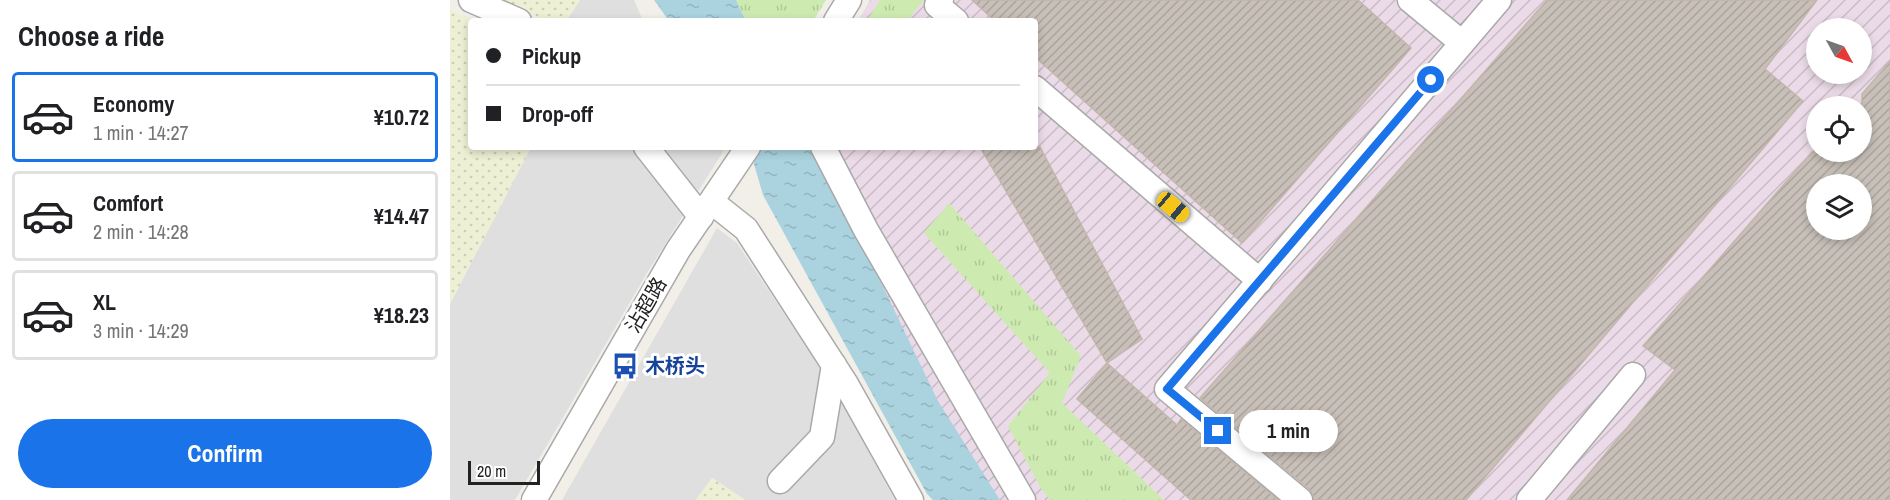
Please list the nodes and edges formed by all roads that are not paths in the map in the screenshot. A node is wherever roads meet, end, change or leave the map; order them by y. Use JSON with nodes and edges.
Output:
{"nodes":[{"id":1,"x":471,"y":0,"type":"edge"},
{"id":2,"x":849,"y":0,"type":"edge"},
{"id":3,"x":941,"y":0,"type":"edge"},
{"id":4,"x":1410,"y":0,"type":"edge"},
{"id":5,"x":1499,"y":0,"type":"edge"},
{"id":6,"x":512,"y":18,"type":"edge"},
{"id":7,"x":839,"y":18,"type":"edge"},
{"id":8,"x":953,"y":18,"type":"edge"},
{"id":9,"x":1462,"y":43,"type":"junction"},
{"id":10,"x":1038,"y":91,"type":"edge"},
{"id":11,"x":649,"y":150,"type":"edge"},
{"id":12,"x":825,"y":150,"type":"edge"},
{"id":13,"x":746,"y":151,"type":"edge"},
{"id":14,"x":707,"y":209,"type":"junction"},
{"id":15,"x":1260,"y":281,"type":"junction"},
{"id":16,"x":834,"y":365,"type":"junction"},
{"id":17,"x":1633,"y":375,"type":"dead end"},
{"id":18,"x":780,"y":481,"type":"dead end"},
{"id":19,"x":534,"y":500,"type":"edge"},
{"id":20,"x":911,"y":500,"type":"edge"},
{"id":21,"x":1023,"y":500,"type":"edge"},
{"id":22,"x":1300,"y":500,"type":"edge"},
{"id":23,"x":1529,"y":500,"type":"edge"}],
"edges":[{"from":1,"to":6,"type":"street"},
{"from":2,"to":7,"type":"street"},
{"from":3,"to":8,"type":"street"},
{"from":4,"to":9,"type":"street"},
{"from":5,"to":9,"type":"street"},
{"from":9,"to":15,"type":"street"},
{"from":10,"to":15,"type":"street"},
{"from":11,"to":14,"type":"street"},
{"from":12,"to":21,"type":"street"},
{"from":13,"to":14,"type":"street","name":"沾超路"},
{"from":14,"to":16,"type":"street"},
{"from":14,"to":19,"type":"street","name":"沾超路"},
{"from":15,"to":22,"type":"street"},
{"from":16,"to":18,"type":"street"},
{"from":16,"to":20,"type":"street"},
{"from":17,"to":23,"type":"street"}]}
